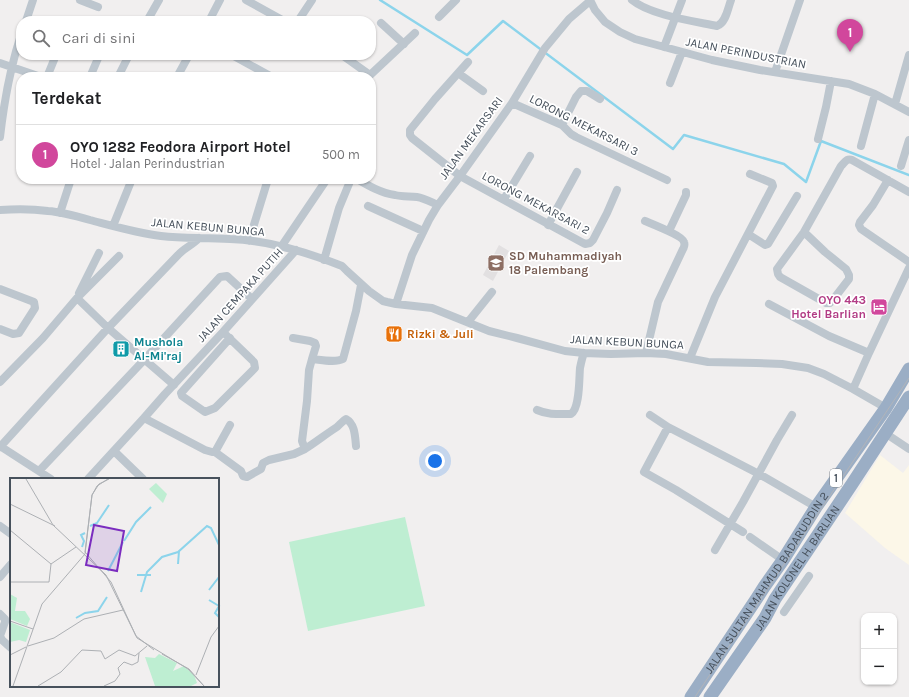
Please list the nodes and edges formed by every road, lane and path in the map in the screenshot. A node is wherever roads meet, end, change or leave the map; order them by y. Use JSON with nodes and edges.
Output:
{"nodes":[{"id":1,"x":33,"y":0,"type":"edge"},
{"id":2,"x":80,"y":0,"type":"edge"},
{"id":3,"x":159,"y":0,"type":"edge"},
{"id":4,"x":220,"y":0,"type":"edge"},
{"id":5,"x":246,"y":0,"type":"edge"},
{"id":6,"x":312,"y":0,"type":"edge"},
{"id":7,"x":456,"y":0,"type":"edge"},
{"id":8,"x":682,"y":0,"type":"edge"},
{"id":9,"x":731,"y":0,"type":"edge"},
{"id":10,"x":800,"y":0,"type":"edge"},
{"id":11,"x":590,"y":1,"type":"edge"},
{"id":12,"x":635,"y":1,"type":"edge"},
{"id":13,"x":98,"y":7,"type":"dead end"},
{"id":14,"x":28,"y":16,"type":"edge"},
{"id":15,"x":150,"y":16,"type":"edge"},
{"id":16,"x":211,"y":16,"type":"edge"},
{"id":17,"x":275,"y":16,"type":"edge"},
{"id":18,"x":301,"y":16,"type":"edge"},
{"id":19,"x":439,"y":16,"type":"dead end"},
{"id":20,"x":675,"y":18,"type":"junction"},
{"id":21,"x":381,"y":23,"type":"dead end"},
{"id":22,"x":415,"y":33,"type":"dead end"},
{"id":23,"x":404,"y":44,"type":"junction"},
{"id":24,"x":664,"y":47,"type":"junction"},
{"id":25,"x":16,"y":49,"type":"edge"},
{"id":26,"x":682,"y":52,"type":"junction"},
{"id":27,"x":909,"y":55,"type":"edge"},
{"id":28,"x":54,"y":60,"type":"edge"},
{"id":29,"x":97,"y":60,"type":"edge"},
{"id":30,"x":126,"y":60,"type":"edge"},
{"id":31,"x":186,"y":60,"type":"edge"},
{"id":32,"x":241,"y":60,"type":"edge"},
{"id":33,"x":348,"y":60,"type":"edge"},
{"id":34,"x":468,"y":62,"type":"dead end"},
{"id":35,"x":0,"y":63,"type":"edge"},
{"id":36,"x":12,"y":67,"type":"junction"},
{"id":37,"x":26,"y":72,"type":"edge"},
{"id":38,"x":49,"y":72,"type":"edge"},
{"id":39,"x":92,"y":72,"type":"edge"},
{"id":40,"x":120,"y":72,"type":"edge"},
{"id":41,"x":180,"y":72,"type":"edge"},
{"id":42,"x":263,"y":72,"type":"edge"},
{"id":43,"x":364,"y":72,"type":"edge"},
{"id":44,"x":373,"y":72,"type":"edge"},
{"id":45,"x":775,"y":72,"type":"junction"},
{"id":46,"x":458,"y":73,"type":"junction"},
{"id":47,"x":831,"y":81,"type":"junction"},
{"id":48,"x":670,"y":83,"type":"dead end"},
{"id":49,"x":483,"y":91,"type":"dead end"},
{"id":50,"x":3,"y":94,"type":"edge"},
{"id":51,"x":874,"y":94,"type":"junction"},
{"id":52,"x":600,"y":99,"type":"dead end"},
{"id":53,"x":512,"y":103,"type":"junction"},
{"id":54,"x":895,"y":104,"type":"junction"},
{"id":55,"x":909,"y":112,"type":"edge"},
{"id":56,"x":562,"y":125,"type":"junction"},
{"id":57,"x":1,"y":126,"type":"edge"},
{"id":58,"x":0,"y":137,"type":"edge"},
{"id":59,"x":818,"y":139,"type":"dead end"},
{"id":60,"x":909,"y":140,"type":"edge"},
{"id":61,"x":861,"y":146,"type":"dead end"},
{"id":62,"x":530,"y":156,"type":"dead end"},
{"id":63,"x":901,"y":166,"type":"dead end"},
{"id":64,"x":577,"y":172,"type":"dead end"},
{"id":65,"x":750,"y":174,"type":"dead end"},
{"id":66,"x":460,"y":176,"type":"junction"},
{"id":67,"x":667,"y":180,"type":"dead end"},
{"id":68,"x":888,"y":180,"type":"junction"},
{"id":69,"x":69,"y":184,"type":"edge"},
{"id":70,"x":130,"y":184,"type":"edge"},
{"id":71,"x":266,"y":184,"type":"edge"},
{"id":72,"x":324,"y":184,"type":"edge"},
{"id":73,"x":349,"y":184,"type":"edge"},
{"id":74,"x":366,"y":184,"type":"edge"},
{"id":75,"x":617,"y":190,"type":"dead end"},
{"id":76,"x":686,"y":192,"type":"dead end"},
{"id":77,"x":909,"y":192,"type":"edge"},
{"id":78,"x":797,"y":196,"type":"dead end"},
{"id":79,"x":504,"y":199,"type":"junction"},
{"id":80,"x":438,"y":205,"type":"junction"},
{"id":81,"x":368,"y":206,"type":"dead end"},
{"id":82,"x":0,"y":210,"type":"edge"},
{"id":83,"x":60,"y":213,"type":"junction"},
{"id":84,"x":645,"y":221,"type":"dead end"},
{"id":85,"x":548,"y":225,"type":"junction"},
{"id":86,"x":113,"y":226,"type":"junction"},
{"id":87,"x":423,"y":231,"type":"junction"},
{"id":88,"x":669,"y":231,"type":"junction"},
{"id":89,"x":804,"y":232,"type":"junction"},
{"id":90,"x":748,"y":234,"type":"junction"},
{"id":91,"x":187,"y":238,"type":"junction"},
{"id":92,"x":199,"y":238,"type":"junction"},
{"id":93,"x":249,"y":241,"type":"junction"},
{"id":94,"x":281,"y":247,"type":"junction"},
{"id":95,"x":296,"y":250,"type":"junction"},
{"id":96,"x":182,"y":251,"type":"junction"},
{"id":97,"x":99,"y":253,"type":"dead end"},
{"id":98,"x":119,"y":256,"type":"dead end"},
{"id":99,"x":324,"y":260,"type":"junction"},
{"id":100,"x":909,"y":262,"type":"edge"},
{"id":101,"x":909,"y":268,"type":"edge"},
{"id":102,"x":362,"y":285,"type":"junction"},
{"id":103,"x":0,"y":289,"type":"edge"},
{"id":104,"x":492,"y":292,"type":"dead end"},
{"id":105,"x":77,"y":298,"type":"junction"},
{"id":106,"x":252,"y":299,"type":"junction"},
{"id":107,"x":396,"y":304,"type":"junction"},
{"id":108,"x":769,"y":304,"type":"dead end"},
{"id":109,"x":468,"y":322,"type":"junction"},
{"id":110,"x":108,"y":328,"type":"junction"},
{"id":111,"x":0,"y":329,"type":"edge"},
{"id":112,"x":223,"y":332,"type":"junction"},
{"id":113,"x":230,"y":338,"type":"junction"},
{"id":114,"x":293,"y":338,"type":"dead end"},
{"id":115,"x":584,"y":353,"type":"junction"},
{"id":116,"x":646,"y":353,"type":"junction"},
{"id":117,"x":869,"y":353,"type":"junction"},
{"id":118,"x":690,"y":358,"type":"junction"},
{"id":119,"x":312,"y":359,"type":"junction"},
{"id":120,"x":144,"y":360,"type":"junction"},
{"id":121,"x":909,"y":369,"type":"edge"},
{"id":122,"x":0,"y":382,"type":"edge"},
{"id":123,"x":174,"y":386,"type":"junction"},
{"id":124,"x":852,"y":388,"type":"junction"},
{"id":125,"x":909,"y":397,"type":"edge"},
{"id":126,"x":886,"y":408,"type":"junction"},
{"id":127,"x":537,"y":410,"type":"dead end"},
{"id":128,"x":650,"y":415,"type":"dead end"},
{"id":129,"x":792,"y":415,"type":"dead end"},
{"id":130,"x":144,"y":418,"type":"junction"},
{"id":131,"x":230,"y":425,"type":"dead end"},
{"id":132,"x":668,"y":427,"type":"junction"},
{"id":133,"x":885,"y":433,"type":"junction"},
{"id":134,"x":356,"y":446,"type":"dead end"},
{"id":135,"x":0,"y":447,"type":"edge"},
{"id":136,"x":305,"y":449,"type":"junction"},
{"id":137,"x":909,"y":449,"type":"edge"},
{"id":138,"x":114,"y":451,"type":"junction"},
{"id":139,"x":213,"y":452,"type":"junction"},
{"id":140,"x":39,"y":471,"type":"junction"},
{"id":141,"x":758,"y":474,"type":"junction"},
{"id":142,"x":50,"y":478,"type":"edge"},
{"id":143,"x":89,"y":478,"type":"edge"},
{"id":144,"x":142,"y":478,"type":"edge"},
{"id":145,"x":816,"y":507,"type":"junction"},
{"id":146,"x":730,"y":524,"type":"junction"},
{"id":147,"x":0,"y":526,"type":"edge"},
{"id":148,"x":10,"y":533,"type":"edge"},
{"id":149,"x":715,"y":550,"type":"dead end"},
{"id":150,"x":783,"y":560,"type":"junction"},
{"id":151,"x":10,"y":565,"type":"edge"},
{"id":152,"x":2,"y":573,"type":"edge"},
{"id":153,"x":809,"y":576,"type":"dead end"},
{"id":154,"x":762,"y":589,"type":"junction"},
{"id":155,"x":775,"y":597,"type":"junction"},
{"id":156,"x":792,"y":600,"type":"junction"},
{"id":157,"x":784,"y":612,"type":"dead end"},
{"id":158,"x":0,"y":614,"type":"edge"},
{"id":159,"x":10,"y":647,"type":"edge"},
{"id":160,"x":682,"y":697,"type":"edge"},
{"id":161,"x":691,"y":697,"type":"edge"},
{"id":162,"x":703,"y":697,"type":"edge"},
{"id":163,"x":710,"y":697,"type":"edge"}],
"edges":[{"from":1,"to":14,"type":"street"},
{"from":2,"to":13,"type":"street"},
{"from":3,"to":15,"type":"street"},
{"from":4,"to":16,"type":"street"},
{"from":5,"to":17,"type":"street"},
{"from":6,"to":18,"type":"street"},
{"from":7,"to":19,"type":"street"},
{"from":8,"to":20,"type":"street"},
{"from":9,"to":20,"type":"street"},
{"from":10,"to":45,"type":"street"},
{"from":11,"to":24,"type":"street","name":"JALAN PERINDUSTRIAN"},
{"from":11,"to":53,"type":"street","name":"JALAN MEKARSARI"},
{"from":12,"to":20,"type":"street"},
{"from":20,"to":24,"type":"street"},
{"from":21,"to":23,"type":"street"},
{"from":22,"to":23,"type":"street"},
{"from":23,"to":44,"type":"street"},
{"from":24,"to":26,"type":"street","name":"JALAN PERINDUSTRIAN"},
{"from":25,"to":36,"type":"street"},
{"from":26,"to":45,"type":"street","name":"JALAN PERINDUSTRIAN"},
{"from":26,"to":48,"type":"street"},
{"from":27,"to":54,"type":"street"},
{"from":28,"to":38,"type":"street"},
{"from":29,"to":39,"type":"street"},
{"from":30,"to":40,"type":"street"},
{"from":31,"to":41,"type":"street"},
{"from":32,"to":42,"type":"street"},
{"from":33,"to":43,"type":"street"},
{"from":34,"to":46,"type":"street"},
{"from":35,"to":36,"type":"street"},
{"from":36,"to":37,"type":"street"},
{"from":36,"to":50,"type":"street"},
{"from":45,"to":47,"type":"street","name":"JALAN PERINDUSTRIAN"},
{"from":46,"to":49,"type":"street"},
{"from":46,"to":66,"type":"street","name":"LORONG MEKARSARI 2"},
{"from":47,"to":51,"type":"street","name":"JALAN PERINDUSTRIAN"},
{"from":47,"to":59,"type":"street"},
{"from":50,"to":57,"type":"street"},
{"from":51,"to":54,"type":"street","name":"JALAN PERINDUSTRIAN"},
{"from":51,"to":61,"type":"street"},
{"from":52,"to":56,"type":"street"},
{"from":53,"to":56,"type":"street","name":"LORONG MEKARSARI 3"},
{"from":53,"to":66,"type":"street","name":"JALAN MEKARSARI"},
{"from":54,"to":55,"type":"street","name":"JALAN PERINDUSTRIAN"},
{"from":56,"to":67,"type":"street","name":"LORONG MEKARSARI 3"},
{"from":57,"to":58,"type":"street"},
{"from":60,"to":63,"type":"street"},
{"from":62,"to":79,"type":"street"},
{"from":64,"to":85,"type":"street"},
{"from":65,"to":90,"type":"street"},
{"from":66,"to":79,"type":"street","name":"LORONG MEKARSARI 2"},
{"from":66,"to":80,"type":"street","name":"JALAN MEKARSARI"},
{"from":68,"to":77,"type":"street"},
{"from":68,"to":89,"type":"street"},
{"from":68,"to":100,"type":"street"},
{"from":69,"to":83,"type":"street"},
{"from":70,"to":86,"type":"street"},
{"from":71,"to":93,"type":"street"},
{"from":72,"to":94,"type":"street"},
{"from":73,"to":99,"type":"street"},
{"from":74,"to":80,"type":"street"},
{"from":75,"to":85,"type":"street","name":"LORONG MEKARSARI 2"},
{"from":76,"to":88,"type":"street"},
{"from":78,"to":90,"type":"street"},
{"from":79,"to":85,"type":"street","name":"LORONG MEKARSARI 2"},
{"from":80,"to":87,"type":"street","name":"JALAN MEKARSARI"},
{"from":81,"to":87,"type":"street"},
{"from":82,"to":83,"type":"street","name":"JALAN KEBUN BUNGA"},
{"from":83,"to":86,"type":"street","name":"JALAN KEBUN BUNGA"},
{"from":84,"to":88,"type":"street"},
{"from":86,"to":91,"type":"street","name":"JALAN KEBUN BUNGA"},
{"from":87,"to":107,"type":"street","name":"JALAN MEKARSARI"},
{"from":88,"to":116,"type":"street"},
{"from":89,"to":89,"type":"street"},
{"from":90,"to":118,"type":"street"},
{"from":91,"to":92,"type":"street","name":"JALAN KEBUN BUNGA"},
{"from":91,"to":96,"type":"street"},
{"from":92,"to":93,"type":"street","name":"JALAN KEBUN BUNGA"},
{"from":92,"to":96,"type":"street"},
{"from":93,"to":94,"type":"street","name":"JALAN KEBUN BUNGA"},
{"from":94,"to":95,"type":"street","name":"JALAN KEBUN BUNGA"},
{"from":95,"to":99,"type":"street","name":"JALAN KEBUN BUNGA"},
{"from":95,"to":106,"type":"street","name":"JALAN CEMPAKA PUTIH"},
{"from":96,"to":110,"type":"street"},
{"from":97,"to":105,"type":"street"},
{"from":98,"to":105,"type":"street"},
{"from":99,"to":102,"type":"street","name":"JALAN KEBUN BUNGA"},
{"from":101,"to":117,"type":"street"},
{"from":102,"to":107,"type":"street","name":"JALAN KEBUN BUNGA"},
{"from":102,"to":119,"type":"street"},
{"from":103,"to":111,"type":"street"},
{"from":104,"to":109,"type":"street"},
{"from":105,"to":110,"type":"street"},
{"from":105,"to":122,"type":"street"},
{"from":106,"to":112,"type":"street","name":"JALAN CEMPAKA PUTIH"},
{"from":106,"to":120,"type":"street"},
{"from":107,"to":109,"type":"street","name":"JALAN KEBUN BUNGA"},
{"from":108,"to":117,"type":"street"},
{"from":109,"to":115,"type":"street","name":"JALAN KEBUN BUNGA"},
{"from":110,"to":120,"type":"street"},
{"from":110,"to":135,"type":"street"},
{"from":112,"to":113,"type":"street"},
{"from":112,"to":123,"type":"street","name":"JALAN CEMPAKA PUTIH"},
{"from":113,"to":113,"type":"street"},
{"from":114,"to":119,"type":"street"},
{"from":115,"to":116,"type":"street","name":"JALAN KEBUN BUNGA"},
{"from":115,"to":127,"type":"street"},
{"from":116,"to":118,"type":"street","name":"JALAN KEBUN BUNGA"},
{"from":117,"to":124,"type":"street"},
{"from":118,"to":124,"type":"street","name":"JALAN KEBUN BUNGA"},
{"from":119,"to":136,"type":"street"},
{"from":120,"to":123,"type":"street"},
{"from":120,"to":140,"type":"street"},
{"from":121,"to":126,"type":"highway","name":"JALAN SULTAN MAHMUD BADARUDDIN 2","number":"1"},
{"from":123,"to":130,"type":"street","name":"JALAN CEMPAKA PUTIH"},
{"from":124,"to":126,"type":"street","name":"JALAN KEBUN BUNGA"},
{"from":125,"to":133,"type":"highway","name":"JALAN KOLONEL H. BARLIAN","number":"1"},
{"from":126,"to":145,"type":"highway","name":"JALAN SULTAN MAHMUD BADARUDDIN 2","number":"1"},
{"from":128,"to":132,"type":"street"},
{"from":129,"to":141,"type":"street"},
{"from":130,"to":138,"type":"street","name":"JALAN CEMPAKA PUTIH"},
{"from":130,"to":139,"type":"street"},
{"from":131,"to":139,"type":"street"},
{"from":132,"to":141,"type":"street"},
{"from":132,"to":146,"type":"street"},
{"from":133,"to":137,"type":"street"},
{"from":133,"to":155,"type":"highway","name":"JALAN KOLONEL H. BARLIAN","number":"1"},
{"from":134,"to":136,"type":"street"},
{"from":135,"to":140,"type":"street"},
{"from":136,"to":139,"type":"street"},
{"from":138,"to":143,"type":"street","name":"JALAN CEMPAKA PUTIH"},
{"from":138,"to":144,"type":"street"},
{"from":140,"to":142,"type":"street"},
{"from":141,"to":145,"type":"street"},
{"from":141,"to":146,"type":"street"},
{"from":145,"to":150,"type":"highway","name":"JALAN SULTAN MAHMUD BADARUDDIN 2","number":"1"},
{"from":146,"to":149,"type":"street"},
{"from":146,"to":150,"type":"street"},
{"from":147,"to":148,"type":"street"},
{"from":150,"to":154,"type":"highway","name":"JALAN SULTAN MAHMUD BADARUDDIN 2","number":"1"},
{"from":151,"to":152,"type":"street"},
{"from":153,"to":156,"type":"street"},
{"from":154,"to":160,"type":"highway","name":"JALAN KOLONEL H. BARLIAN","number":"1"},
{"from":154,"to":161,"type":"highway","name":"JALAN SULTAN MAHMUD BADARUDDIN 2","number":"1"},
{"from":155,"to":156,"type":"street"},
{"from":155,"to":162,"type":"highway","name":"JALAN SULTAN MAHMUD BADARUDDIN 2","number":"1"},
{"from":155,"to":163,"type":"highway","name":"JALAN KOLONEL H. BARLIAN","number":"1"},
{"from":156,"to":157,"type":"street"},
{"from":158,"to":159,"type":"street"}]}
